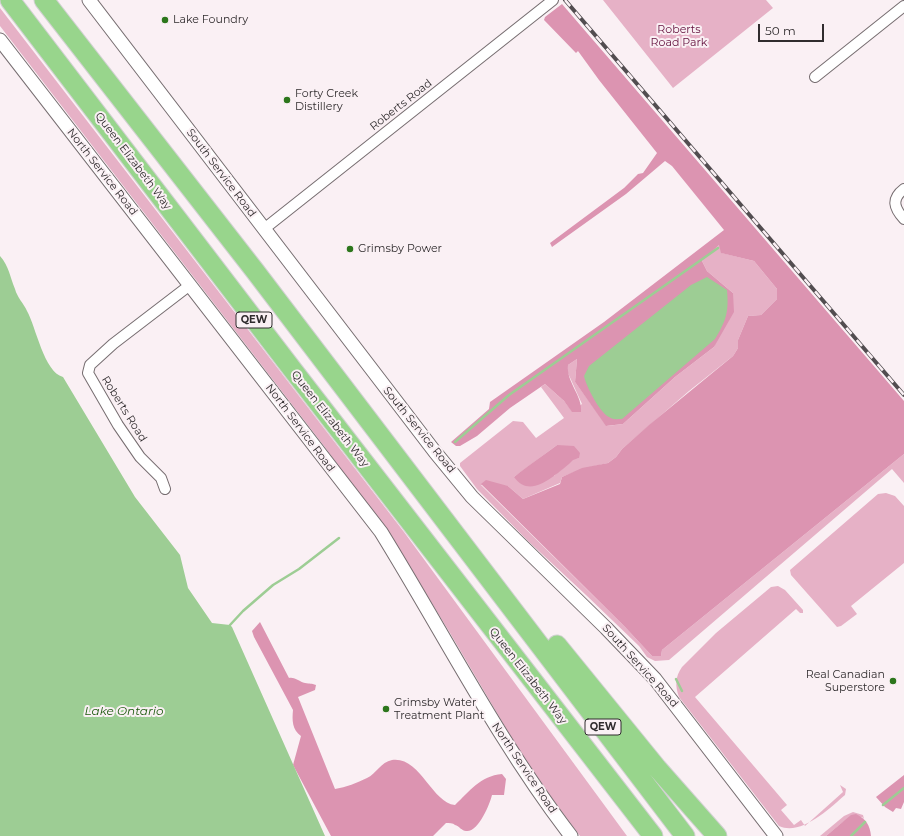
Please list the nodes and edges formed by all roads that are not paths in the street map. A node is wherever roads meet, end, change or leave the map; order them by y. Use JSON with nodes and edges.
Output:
{"nodes":[{"id":1,"x":10,"y":0,"type":"edge"},
{"id":2,"x":44,"y":0,"type":"edge"},
{"id":3,"x":89,"y":0,"type":"edge"},
{"id":4,"x":553,"y":0,"type":"edge"},
{"id":5,"x":904,"y":6,"type":"edge"},
{"id":6,"x":0,"y":40,"type":"edge"},
{"id":7,"x":815,"y":77,"type":"dead end"},
{"id":8,"x":904,"y":188,"type":"edge"},
{"id":9,"x":904,"y":219,"type":"edge"},
{"id":10,"x":264,"y":229,"type":"junction"},
{"id":11,"x":190,"y":285,"type":"junction"},
{"id":12,"x":165,"y":489,"type":"dead end"},
{"id":13,"x":521,"y":618,"type":"junction"},
{"id":14,"x":568,"y":727,"type":"junction"},
{"id":15,"x":571,"y":836,"type":"edge"},
{"id":16,"x":639,"y":836,"type":"edge"},
{"id":17,"x":653,"y":836,"type":"edge"},
{"id":18,"x":685,"y":836,"type":"edge"},
{"id":19,"x":717,"y":836,"type":"edge"},
{"id":20,"x":776,"y":836,"type":"edge"}],
"edges":[{"from":1,"to":14,"type":"highway","name":"Queen Elizabeth Way","number":"QEW"},
{"from":2,"to":13,"type":"highway","number":"QEW"},
{"from":3,"to":10,"type":"street","name":"South Service Road"},
{"from":4,"to":10,"type":"street","name":"Roberts Road"},
{"from":5,"to":7,"type":"street"},
{"from":6,"to":11,"type":"street","name":"North Service Road"},
{"from":8,"to":9,"type":"street"},
{"from":10,"to":20,"type":"street","name":"South Service Road"},
{"from":11,"to":12,"type":"street","name":"Roberts Road"},
{"from":11,"to":15,"type":"street","name":"North Service Road"},
{"from":13,"to":18,"type":"highway","number":"QEW"},
{"from":13,"to":19,"type":"highway"},
{"from":14,"to":16,"type":"highway"},
{"from":14,"to":17,"type":"highway","name":"Queen Elizabeth Way","number":"QEW"}]}
